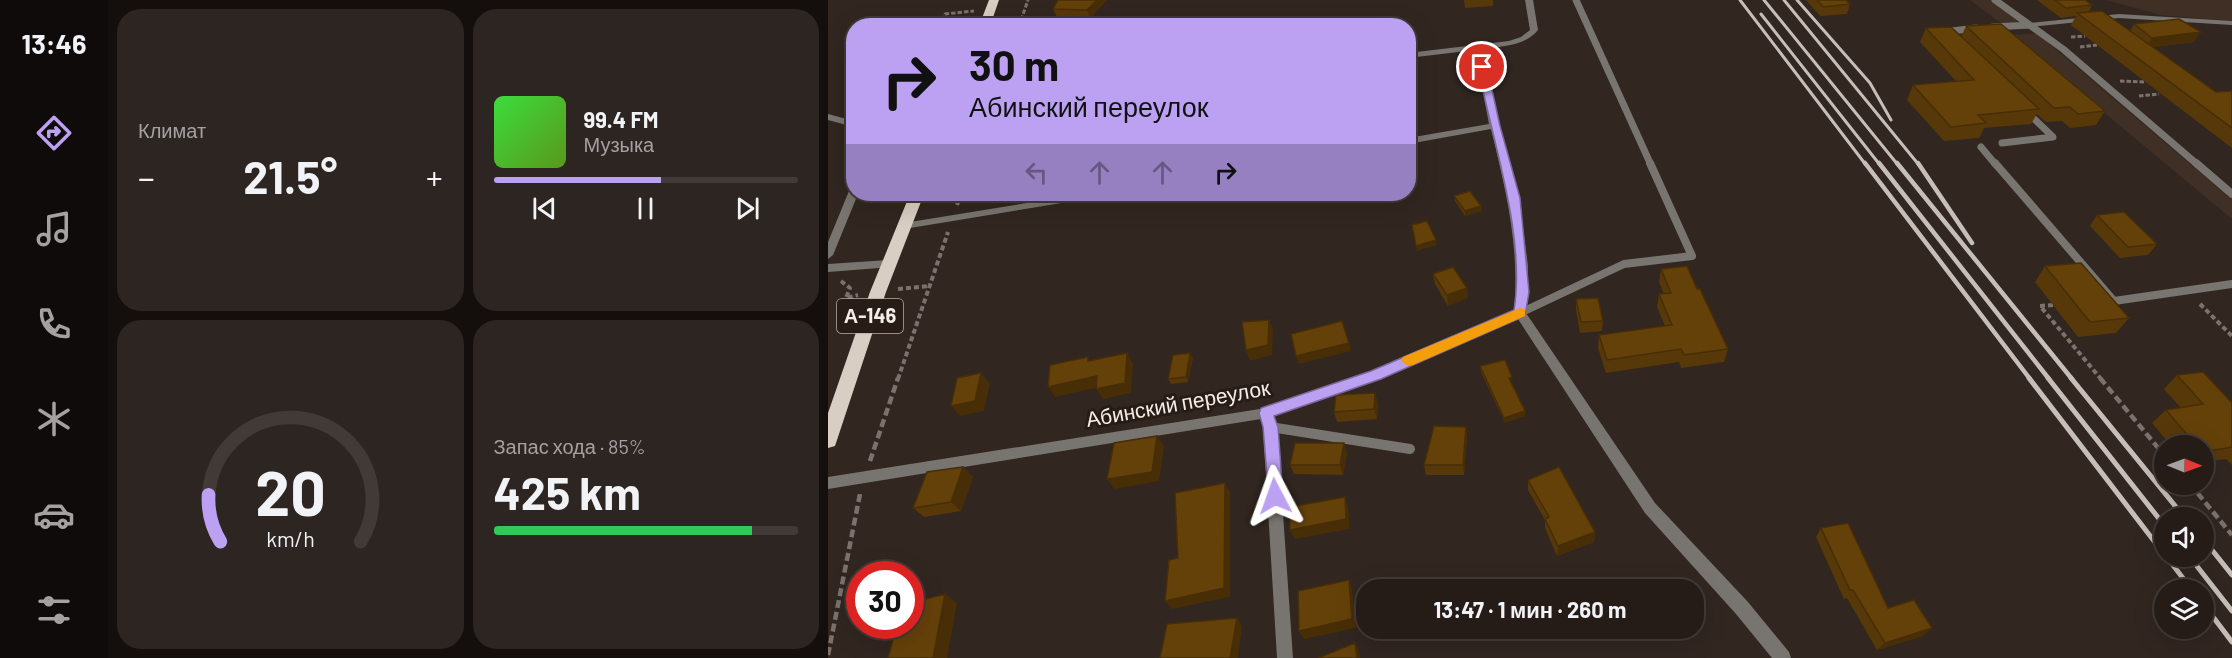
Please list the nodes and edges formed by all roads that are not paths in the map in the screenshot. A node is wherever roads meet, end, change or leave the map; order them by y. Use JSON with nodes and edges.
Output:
{"nodes":[{"id":1,"x":994,"y":0,"type":"edge"},
{"id":2,"x":1529,"y":0,"type":"edge"},
{"id":3,"x":1576,"y":0,"type":"edge"},
{"id":4,"x":1995,"y":0,"type":"edge"},
{"id":5,"x":987,"y":18,"type":"edge"},
{"id":6,"x":2098,"y":18,"type":"junction"},
{"id":7,"x":2232,"y":23,"type":"edge"},
{"id":8,"x":2106,"y":24,"type":"edge"},
{"id":9,"x":2029,"y":25,"type":"junction"},
{"id":10,"x":1952,"y":39,"type":"edge"},
{"id":11,"x":1478,"y":47,"type":"junction"},
{"id":12,"x":1416,"y":55,"type":"edge"},
{"id":13,"x":2019,"y":105,"type":"edge"},
{"id":14,"x":828,"y":117,"type":"edge"},
{"id":15,"x":846,"y":122,"type":"edge"},
{"id":16,"x":1494,"y":126,"type":"junction"},
{"id":17,"x":1416,"y":140,"type":"edge"},
{"id":18,"x":2002,"y":143,"type":"dead end"},
{"id":19,"x":1981,"y":147,"type":"dead end"},
{"id":20,"x":2232,"y":194,"type":"edge"},
{"id":21,"x":850,"y":201,"type":"edge"},
{"id":22,"x":913,"y":201,"type":"edge"},
{"id":23,"x":1056,"y":201,"type":"edge"},
{"id":24,"x":904,"y":226,"type":"junction"},
{"id":25,"x":828,"y":255,"type":"edge"},
{"id":26,"x":888,"y":264,"type":"junction"},
{"id":27,"x":828,"y":268,"type":"edge"},
{"id":28,"x":2232,"y":284,"type":"edge"},
{"id":29,"x":1520,"y":313,"type":"junction"},
{"id":30,"x":1268,"y":420,"type":"junction"},
{"id":31,"x":828,"y":440,"type":"edge"},
{"id":32,"x":1410,"y":448,"type":"dead end"},
{"id":33,"x":828,"y":483,"type":"edge"},
{"id":34,"x":1285,"y":658,"type":"edge"},
{"id":35,"x":1784,"y":658,"type":"edge"}],
"edges":[{"from":1,"to":5,"type":"highway"},
{"from":2,"to":11,"type":"street"},
{"from":3,"to":29,"type":"lane"},
{"from":4,"to":9,"type":"lane"},
{"from":6,"to":7,"type":"street"},
{"from":6,"to":8,"type":"lane"},
{"from":6,"to":9,"type":"street"},
{"from":9,"to":10,"type":"lane"},
{"from":9,"to":20,"type":"lane"},
{"from":11,"to":12,"type":"street"},
{"from":11,"to":16,"type":"street"},
{"from":13,"to":18,"type":"lane"},
{"from":14,"to":15,"type":"street"},
{"from":16,"to":17,"type":"street"},
{"from":16,"to":29,"type":"street"},
{"from":19,"to":28,"type":"lane"},
{"from":21,"to":25,"type":"street"},
{"from":22,"to":24,"type":"highway","number":"А-146"},
{"from":23,"to":24,"type":"street"},
{"from":24,"to":26,"type":"highway","number":"А-146"},
{"from":26,"to":27,"type":"street"},
{"from":26,"to":31,"type":"highway","number":"А-146"},
{"from":29,"to":30,"type":"street","name":"Абинский переулок"},
{"from":29,"to":35,"type":"street"},
{"from":30,"to":32,"type":"lane"},
{"from":30,"to":33,"type":"street","name":"Абинский переулок"},
{"from":30,"to":34,"type":"street"}]}
